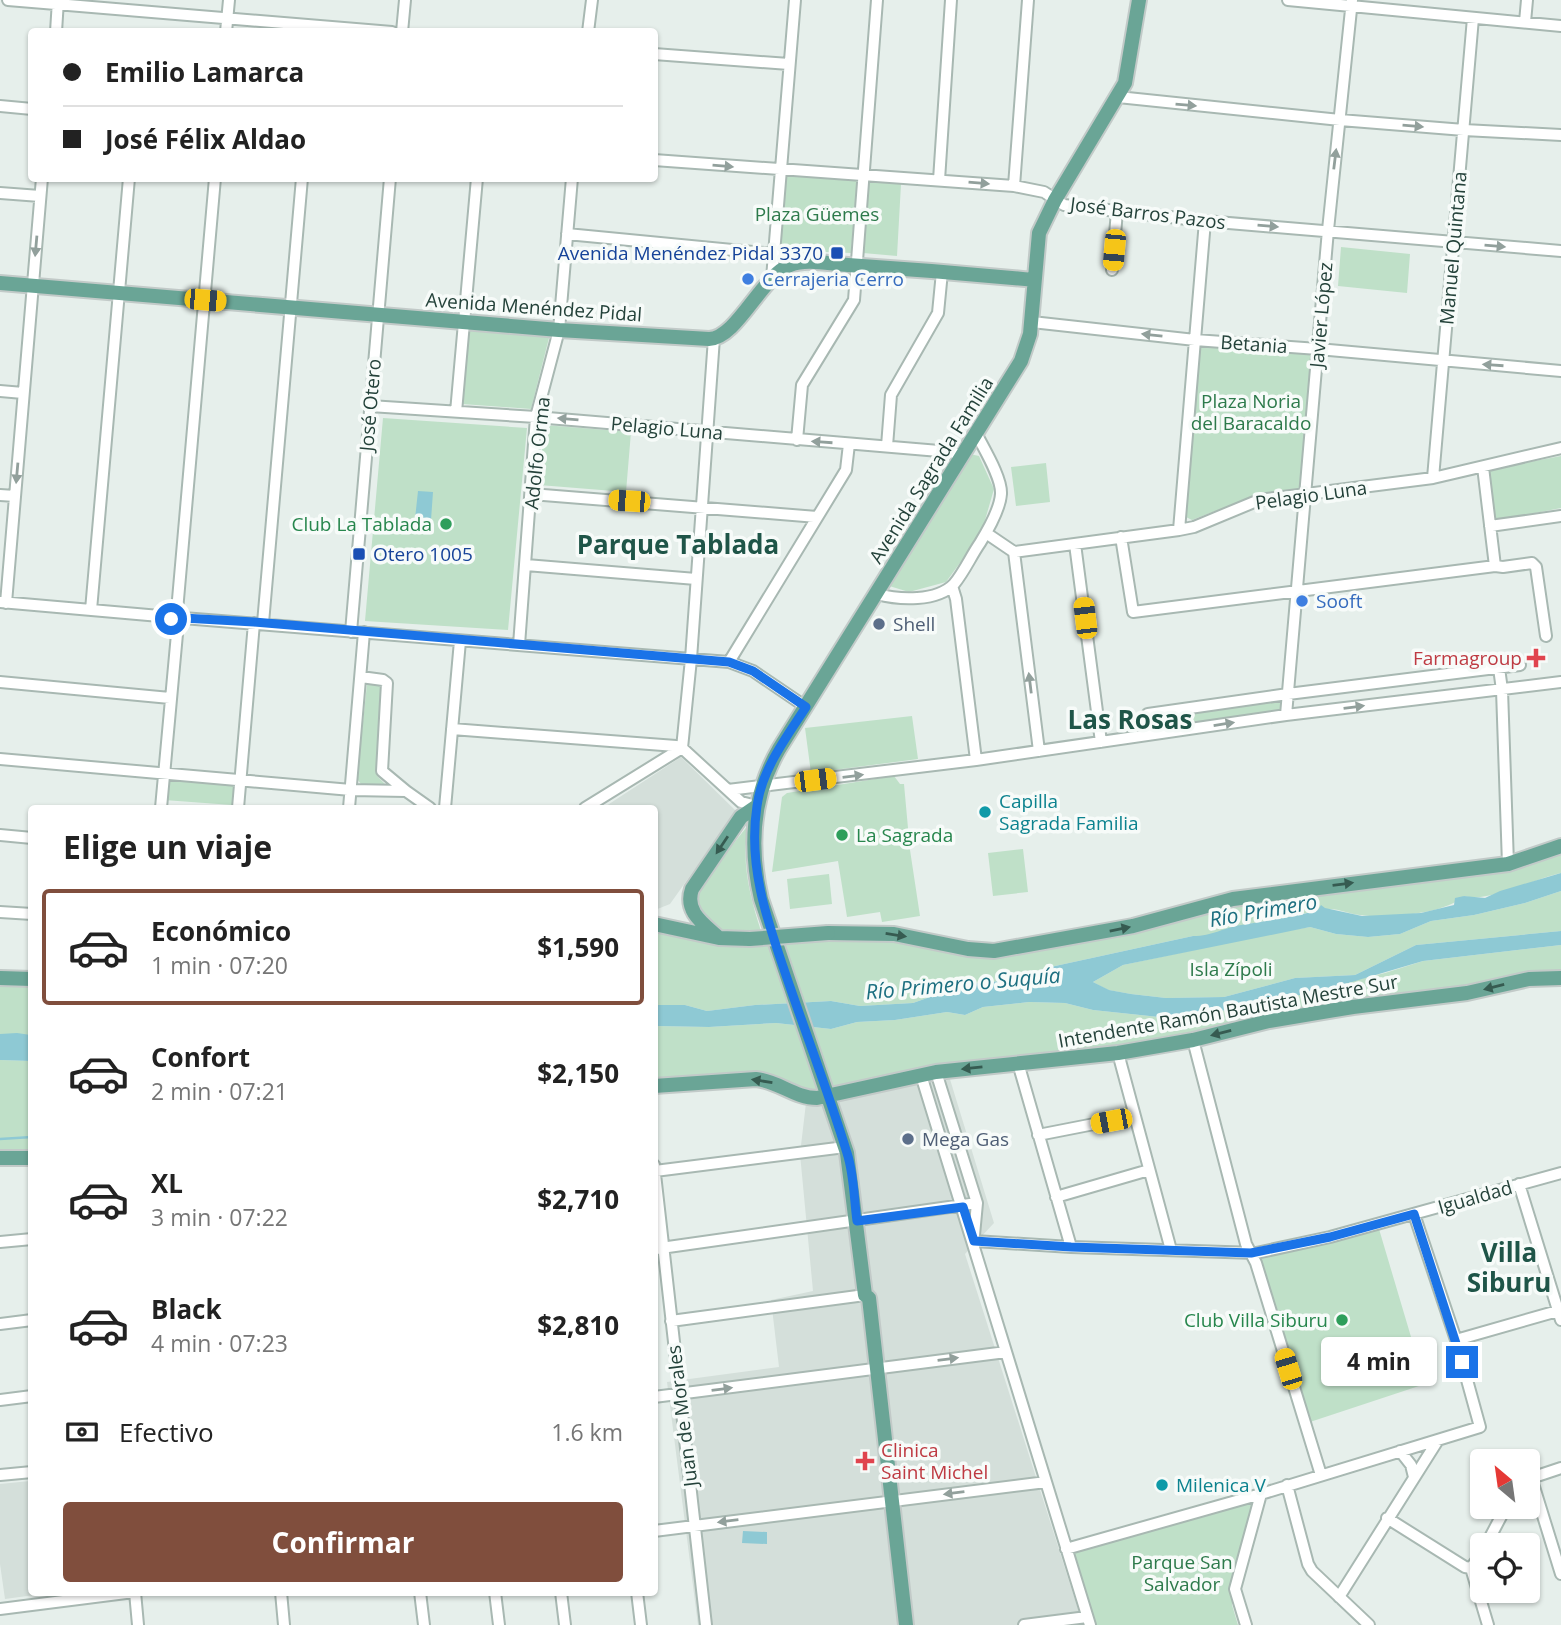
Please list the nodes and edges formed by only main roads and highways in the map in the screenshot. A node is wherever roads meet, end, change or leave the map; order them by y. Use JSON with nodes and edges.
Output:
{"nodes":[{"id":1,"x":1139,"y":0,"type":"edge"},
{"id":2,"x":1034,"y":280,"type":"junction"},
{"id":3,"x":0,"y":283,"type":"edge"},
{"id":4,"x":757,"y":806,"type":"junction"},
{"id":5,"x":1561,"y":846,"type":"edge"},
{"id":6,"x":658,"y":925,"type":"edge"},
{"id":7,"x":719,"y":938,"type":"junction"},
{"id":8,"x":0,"y":978,"type":"edge"},
{"id":9,"x":28,"y":979,"type":"edge"},
{"id":10,"x":1561,"y":980,"type":"edge"},
{"id":11,"x":658,"y":1086,"type":"edge"},
{"id":12,"x":827,"y":1096,"type":"junction"},
{"id":13,"x":0,"y":1158,"type":"edge"},
{"id":14,"x":28,"y":1158,"type":"edge"},
{"id":15,"x":889,"y":1502,"type":"junction"},
{"id":16,"x":900,"y":1625,"type":"edge"},
{"id":17,"x":906,"y":1625,"type":"edge"}],
"edges":[{"from":1,"to":2,"type":"main road","name":"Avenida Sagrada Familia"},
{"from":2,"to":3,"type":"main road","name":"Avenida Menéndez Pidal"},
{"from":2,"to":4,"type":"main road","name":"Avenida Sagrada Familia"},
{"from":4,"to":7,"type":"main road","one_way":true},
{"from":4,"to":12,"type":"main road","name":"Avenida Sagrada Familia"},
{"from":7,"to":5,"type":"main road","one_way":true,"bridge":true},
{"from":6,"to":7,"type":"main road"},
{"from":8,"to":9,"type":"main road"},
{"from":10,"to":12,"type":"main road","name":"Intendente Ramón Bautista Mestre Sur","one_way":true},
{"from":12,"to":11,"type":"main road","name":"Intendente Ramón Bautista Mestre Sur","one_way":true},
{"from":12,"to":15,"type":"main road"},
{"from":13,"to":14,"type":"main road"},
{"from":15,"to":16,"type":"main road"},
{"from":15,"to":17,"type":"main road"}]}
